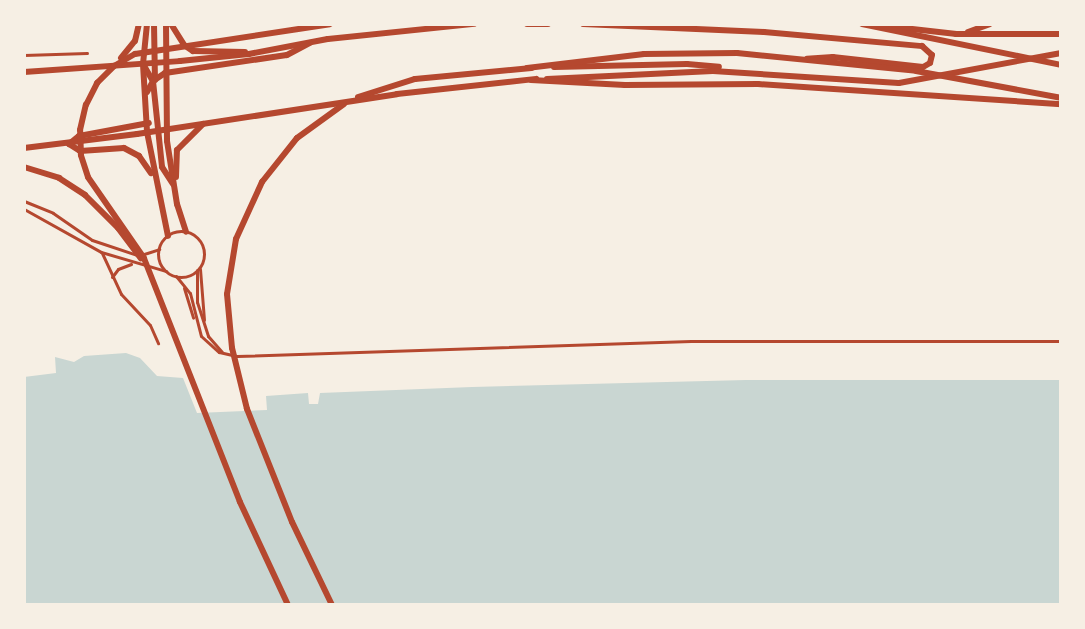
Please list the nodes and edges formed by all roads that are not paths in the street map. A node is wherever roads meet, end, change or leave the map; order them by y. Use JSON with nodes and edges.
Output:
{"nodes":[{"id":1,"x":139,"y":24,"type":"edge"},
{"id":2,"x":147,"y":24,"type":"edge"},
{"id":3,"x":154,"y":24,"type":"edge"},
{"id":4,"x":169,"y":24,"type":"edge"},
{"id":5,"x":330,"y":24,"type":"edge"},
{"id":6,"x":474,"y":24,"type":"edge"},
{"id":7,"x":527,"y":24,"type":"edge"},
{"id":8,"x":548,"y":24,"type":"edge"},
{"id":9,"x":583,"y":24,"type":"edge"},
{"id":10,"x":862,"y":24,"type":"edge"},
{"id":11,"x":873,"y":24,"type":"edge"},
{"id":12,"x":990,"y":24,"type":"edge"},
{"id":13,"x":956,"y":34,"type":"junction"},
{"id":14,"x":1061,"y":34,"type":"edge"},
{"id":15,"x":312,"y":41,"type":"junction"},
{"id":16,"x":87,"y":53,"type":"dead end"},
{"id":17,"x":1061,"y":53,"type":"edge"},
{"id":18,"x":249,"y":54,"type":"junction"},
{"id":19,"x":24,"y":55,"type":"edge"},
{"id":20,"x":807,"y":59,"type":"junction"},
{"id":21,"x":165,"y":62,"type":"junction"},
{"id":22,"x":154,"y":63,"type":"junction"},
{"id":23,"x":143,"y":64,"type":"junction"},
{"id":24,"x":1061,"y":65,"type":"edge"},
{"id":25,"x":108,"y":66,"type":"junction"},
{"id":26,"x":527,"y":68,"type":"junction"},
{"id":27,"x":739,"y":71,"type":"junction"},
{"id":28,"x":24,"y":72,"type":"edge"},
{"id":29,"x":165,"y":73,"type":"junction"},
{"id":30,"x":154,"y":80,"type":"junction"},
{"id":31,"x":531,"y":80,"type":"junction"},
{"id":32,"x":166,"y":97,"type":"junction"},
{"id":33,"x":145,"y":98,"type":"junction"},
{"id":34,"x":1061,"y":98,"type":"edge"},
{"id":35,"x":1061,"y":104,"type":"edge"},
{"id":36,"x":157,"y":115,"type":"junction"},
{"id":37,"x":204,"y":123,"type":"junction"},
{"id":38,"x":147,"y":129,"type":"junction"},
{"id":39,"x":167,"y":129,"type":"junction"},
{"id":40,"x":157,"y":131,"type":"junction"},
{"id":41,"x":69,"y":144,"type":"junction"},
{"id":42,"x":24,"y":148,"type":"edge"},
{"id":43,"x":24,"y":167,"type":"edge"},
{"id":44,"x":154,"y":178,"type":"junction"},
{"id":45,"x":173,"y":184,"type":"junction"},
{"id":46,"x":24,"y":201,"type":"edge"},
{"id":47,"x":24,"y":209,"type":"edge"},
{"id":48,"x":186,"y":232,"type":"junction"},
{"id":49,"x":168,"y":236,"type":"junction"},
{"id":50,"x":159,"y":249,"type":"junction"},
{"id":51,"x":101,"y":252,"type":"junction"},
{"id":52,"x":138,"y":264,"type":"junction"},
{"id":53,"x":198,"y":269,"type":"junction"},
{"id":54,"x":166,"y":271,"type":"junction"},
{"id":55,"x":151,"y":275,"type":"junction"},
{"id":56,"x":176,"y":276,"type":"junction"},
{"id":57,"x":112,"y":277,"type":"junction"},
{"id":58,"x":1061,"y":341,"type":"edge"},
{"id":59,"x":158,"y":343,"type":"dead end"},
{"id":60,"x":225,"y":354,"type":"junction"},
{"id":61,"x":288,"y":605,"type":"edge"},
{"id":62,"x":332,"y":605,"type":"edge"}],
"edges":[{"from":1,"to":25,"type":"main road"},
{"from":2,"to":23,"type":"main road"},
{"from":3,"to":22,"type":"main road"},
{"from":4,"to":18,"type":"main road"},
{"from":4,"to":21,"type":"main road"},
{"from":5,"to":55,"type":"main road"},
{"from":6,"to":15,"type":"main road"},
{"from":7,"to":8,"type":"main road"},
{"from":9,"to":20,"type":"main road"},
{"from":10,"to":24,"type":"main road"},
{"from":11,"to":13,"type":"main road"},
{"from":12,"to":13,"type":"main road"},
{"from":13,"to":14,"type":"main road"},
{"from":15,"to":18,"type":"main road"},
{"from":15,"to":29,"type":"main road"},
{"from":16,"to":19,"type":"street"},
{"from":17,"to":27,"type":"main road"},
{"from":18,"to":21,"type":"main road"},
{"from":20,"to":26,"type":"main road"},
{"from":20,"to":34,"type":"main road"},
{"from":21,"to":22,"type":"main road"},
{"from":21,"to":29,"type":"main road"},
{"from":22,"to":23,"type":"main road"},
{"from":22,"to":30,"type":"main road"},
{"from":23,"to":25,"type":"main road"},
{"from":23,"to":30,"type":"main road"},
{"from":23,"to":33,"type":"main road"},
{"from":25,"to":28,"type":"main road"},
{"from":26,"to":27,"type":"main road"},
{"from":26,"to":62,"type":"main road"},
{"from":27,"to":31,"type":"main road"},
{"from":29,"to":30,"type":"main road"},
{"from":29,"to":32,"type":"main road"},
{"from":30,"to":33,"type":"main road"},
{"from":30,"to":36,"type":"main road"},
{"from":31,"to":35,"type":"main road"},
{"from":31,"to":37,"type":"main road"},
{"from":32,"to":36,"type":"main road"},
{"from":32,"to":39,"type":"main road"},
{"from":33,"to":38,"type":"main road"},
{"from":36,"to":38,"type":"main road"},
{"from":36,"to":39,"type":"main road"},
{"from":36,"to":40,"type":"main road"},
{"from":37,"to":39,"type":"main road"},
{"from":37,"to":45,"type":"main road"},
{"from":38,"to":40,"type":"main road"},
{"from":38,"to":41,"type":"main road"},
{"from":38,"to":44,"type":"main road"},
{"from":39,"to":40,"type":"main road"},
{"from":39,"to":45,"type":"main road"},
{"from":40,"to":45,"type":"main road"},
{"from":41,"to":42,"type":"main road"},
{"from":41,"to":44,"type":"main road"},
{"from":43,"to":55,"type":"main road"},
{"from":44,"to":49,"type":"main road"},
{"from":45,"to":48,"type":"main road"},
{"from":46,"to":50,"type":"street"},
{"from":47,"to":51,"type":"street"},
{"from":48,"to":49,"type":"street"},
{"from":48,"to":53,"type":"street"},
{"from":49,"to":50,"type":"street"},
{"from":50,"to":54,"type":"street"},
{"from":51,"to":52,"type":"street"},
{"from":51,"to":57,"type":"street"},
{"from":52,"to":54,"type":"street"},
{"from":52,"to":57,"type":"street"},
{"from":53,"to":56,"type":"street"},
{"from":53,"to":60,"type":"street"},
{"from":54,"to":56,"type":"street"},
{"from":55,"to":61,"type":"main road"},
{"from":56,"to":60,"type":"street"},
{"from":57,"to":59,"type":"street"},
{"from":58,"to":60,"type":"street"}]}
